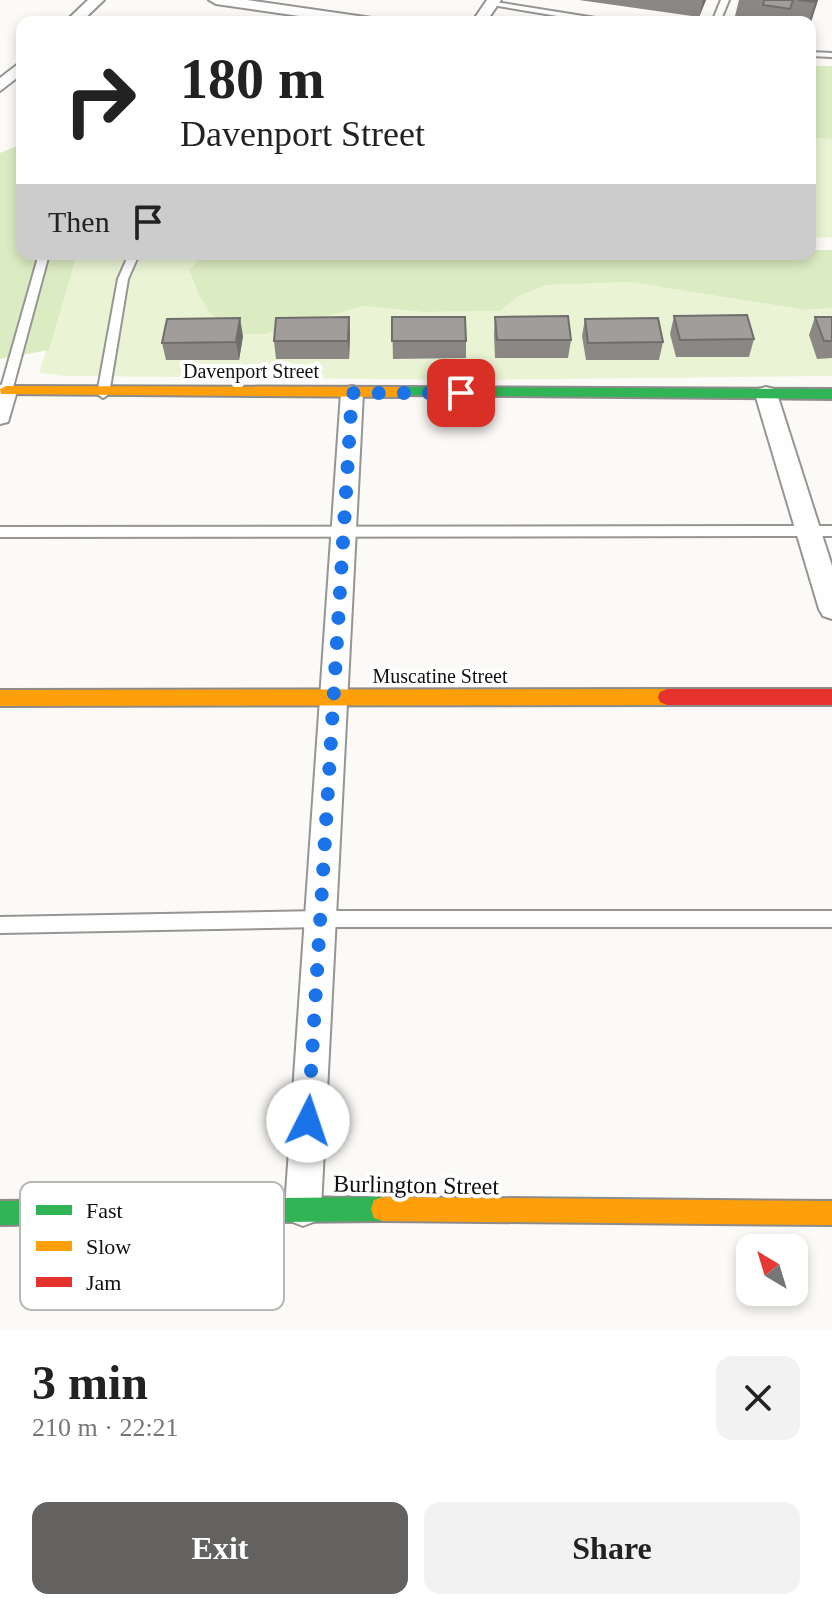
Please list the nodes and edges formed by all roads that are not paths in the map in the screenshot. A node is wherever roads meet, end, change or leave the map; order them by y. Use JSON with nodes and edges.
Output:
{"nodes":[{"id":1,"x":97,"y":0,"type":"edge"},
{"id":2,"x":216,"y":0,"type":"edge"},
{"id":3,"x":493,"y":2,"type":"edge"},
{"id":4,"x":79,"y":16,"type":"edge"},
{"id":5,"x":329,"y":16,"type":"edge"},
{"id":6,"x":574,"y":16,"type":"edge"},
{"id":7,"x":16,"y":71,"type":"edge"},
{"id":8,"x":0,"y":86,"type":"edge"},
{"id":9,"x":42,"y":260,"type":"edge"},
{"id":10,"x":131,"y":260,"type":"edge"},
{"id":11,"x":3,"y":392,"type":"edge"},
{"id":12,"x":352,"y":393,"type":"junction"},
{"id":13,"x":103,"y":394,"type":"junction"},
{"id":14,"x":766,"y":394,"type":"junction"},
{"id":15,"x":832,"y":394,"type":"edge"},
{"id":16,"x":0,"y":417,"type":"edge"},
{"id":17,"x":345,"y":530,"type":"junction"},
{"id":18,"x":821,"y":531,"type":"edge"},
{"id":19,"x":0,"y":532,"type":"edge"},
{"id":20,"x":832,"y":609,"type":"edge"},
{"id":21,"x":832,"y":697,"type":"edge"},
{"id":22,"x":0,"y":698,"type":"edge"},
{"id":23,"x":334,"y":699,"type":"junction"},
{"id":24,"x":321,"y":919,"type":"junction"},
{"id":25,"x":832,"y":919,"type":"edge"},
{"id":26,"x":0,"y":925,"type":"edge"},
{"id":27,"x":284,"y":1208,"type":"edge"},
{"id":28,"x":303,"y":1208,"type":"junction"},
{"id":29,"x":0,"y":1213,"type":"edge"},
{"id":30,"x":20,"y":1213,"type":"edge"},
{"id":31,"x":832,"y":1213,"type":"edge"}],
"edges":[{"from":1,"to":4,"type":"street"},
{"from":2,"to":5,"type":"street"},
{"from":3,"to":6,"type":"lane"},
{"from":7,"to":8,"type":"street"},
{"from":9,"to":11,"type":"lane"},
{"from":10,"to":13,"type":"lane"},
{"from":11,"to":13,"type":"street","name":"Davenport Street"},
{"from":11,"to":16,"type":"street"},
{"from":12,"to":13,"type":"street","name":"Davenport Street"},
{"from":12,"to":14,"type":"street","name":"Davenport Street"},
{"from":12,"to":17,"type":"street"},
{"from":14,"to":15,"type":"street","name":"Davenport Street"},
{"from":14,"to":18,"type":"street"},
{"from":17,"to":18,"type":"lane"},
{"from":17,"to":19,"type":"lane"},
{"from":17,"to":23,"type":"street"},
{"from":18,"to":20,"type":"street"},
{"from":21,"to":23,"type":"street","name":"Muscatine Street"},
{"from":22,"to":23,"type":"street","name":"Muscatine Street"},
{"from":23,"to":24,"type":"street"},
{"from":24,"to":25,"type":"lane"},
{"from":24,"to":26,"type":"lane"},
{"from":24,"to":28,"type":"street"},
{"from":27,"to":28,"type":"street","name":"Burlington Street"},
{"from":28,"to":31,"type":"street","name":"Burlington Street"},
{"from":29,"to":30,"type":"street","name":"Burlington Street"}]}
